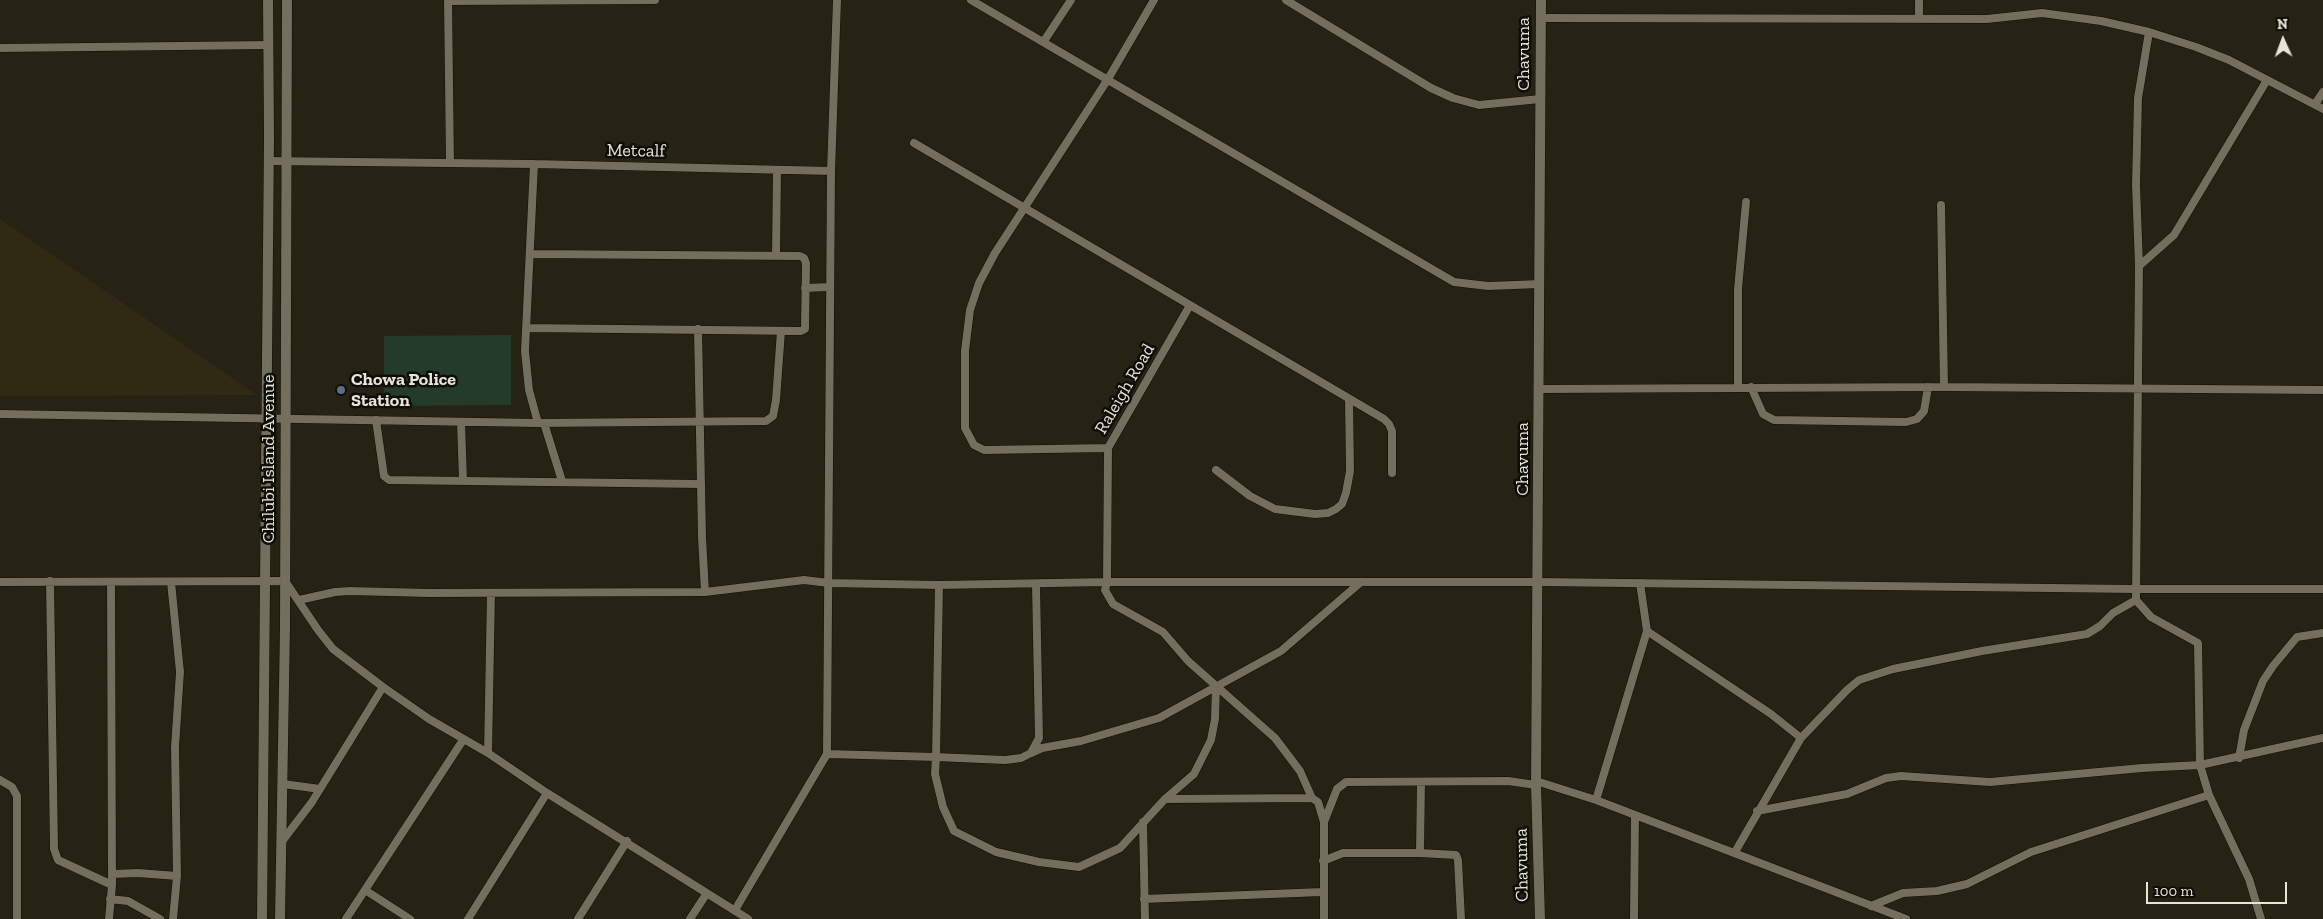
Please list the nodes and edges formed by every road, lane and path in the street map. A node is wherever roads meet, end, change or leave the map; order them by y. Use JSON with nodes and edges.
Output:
{"nodes":[{"id":1,"x":268,"y":0,"type":"edge"},
{"id":2,"x":286,"y":0,"type":"edge"},
{"id":3,"x":655,"y":0,"type":"edge"},
{"id":4,"x":837,"y":0,"type":"edge"},
{"id":5,"x":971,"y":0,"type":"edge"},
{"id":6,"x":1071,"y":0,"type":"edge"},
{"id":7,"x":1154,"y":0,"type":"edge"},
{"id":8,"x":1286,"y":0,"type":"edge"},
{"id":9,"x":1541,"y":0,"type":"edge"},
{"id":10,"x":1919,"y":0,"type":"edge"},
{"id":11,"x":448,"y":1,"type":"edge"},
{"id":12,"x":1541,"y":18,"type":"junction"},
{"id":13,"x":1919,"y":18,"type":"junction"},
{"id":14,"x":2149,"y":32,"type":"junction"},
{"id":15,"x":1044,"y":41,"type":"junction"},
{"id":16,"x":268,"y":45,"type":"junction"},
{"id":17,"x":0,"y":48,"type":"edge"},
{"id":18,"x":1108,"y":78,"type":"junction"},
{"id":19,"x":2267,"y":80,"type":"junction"},
{"id":20,"x":2323,"y":92,"type":"edge"},
{"id":21,"x":1540,"y":99,"type":"junction"},
{"id":22,"x":2315,"y":104,"type":"junction"},
{"id":23,"x":2323,"y":108,"type":"edge"},
{"id":24,"x":914,"y":142,"type":"dead end"},
{"id":25,"x":269,"y":161,"type":"junction"},
{"id":26,"x":287,"y":162,"type":"junction"},
{"id":27,"x":450,"y":163,"type":"junction"},
{"id":28,"x":534,"y":164,"type":"junction"},
{"id":29,"x":777,"y":170,"type":"junction"},
{"id":30,"x":831,"y":171,"type":"junction"},
{"id":31,"x":1746,"y":202,"type":"dead end"},
{"id":32,"x":1941,"y":205,"type":"dead end"},
{"id":33,"x":1024,"y":209,"type":"junction"},
{"id":34,"x":532,"y":254,"type":"junction"},
{"id":35,"x":776,"y":256,"type":"junction"},
{"id":36,"x":2139,"y":266,"type":"junction"},
{"id":37,"x":1540,"y":284,"type":"junction"},
{"id":38,"x":830,"y":287,"type":"junction"},
{"id":39,"x":805,"y":288,"type":"junction"},
{"id":40,"x":1190,"y":307,"type":"junction"},
{"id":41,"x":526,"y":328,"type":"junction"},
{"id":42,"x":698,"y":329,"type":"junction"},
{"id":43,"x":781,"y":331,"type":"junction"},
{"id":44,"x":1738,"y":387,"type":"junction"},
{"id":45,"x":1751,"y":387,"type":"junction"},
{"id":46,"x":1928,"y":387,"type":"junction"},
{"id":47,"x":1944,"y":387,"type":"junction"},
{"id":48,"x":2138,"y":387,"type":"junction"},
{"id":49,"x":1539,"y":389,"type":"junction"},
{"id":50,"x":2323,"y":390,"type":"edge"},
{"id":51,"x":1349,"y":398,"type":"junction"},
{"id":52,"x":0,"y":414,"type":"edge"},
{"id":53,"x":265,"y":418,"type":"junction"},
{"id":54,"x":286,"y":418,"type":"junction"},
{"id":55,"x":376,"y":420,"type":"junction"},
{"id":56,"x":461,"y":422,"type":"junction"},
{"id":57,"x":700,"y":422,"type":"junction"},
{"id":58,"x":541,"y":423,"type":"junction"},
{"id":59,"x":1108,"y":448,"type":"junction"},
{"id":60,"x":1216,"y":470,"type":"dead end"},
{"id":61,"x":1392,"y":473,"type":"dead end"},
{"id":62,"x":463,"y":481,"type":"junction"},
{"id":63,"x":562,"y":481,"type":"junction"},
{"id":64,"x":701,"y":484,"type":"junction"},
{"id":65,"x":50,"y":581,"type":"junction"},
{"id":66,"x":265,"y":581,"type":"junction"},
{"id":67,"x":285,"y":581,"type":"junction"},
{"id":68,"x":0,"y":582,"type":"edge"},
{"id":69,"x":111,"y":582,"type":"junction"},
{"id":70,"x":171,"y":582,"type":"junction"},
{"id":71,"x":1108,"y":582,"type":"junction"},
{"id":72,"x":1361,"y":582,"type":"junction"},
{"id":73,"x":1539,"y":582,"type":"junction"},
{"id":74,"x":829,"y":583,"type":"junction"},
{"id":75,"x":1640,"y":583,"type":"junction"},
{"id":76,"x":939,"y":585,"type":"junction"},
{"id":77,"x":1036,"y":585,"type":"junction"},
{"id":78,"x":2135,"y":589,"type":"junction"},
{"id":79,"x":2323,"y":589,"type":"edge"},
{"id":80,"x":706,"y":592,"type":"junction"},
{"id":81,"x":491,"y":593,"type":"junction"},
{"id":82,"x":299,"y":600,"type":"junction"},
{"id":83,"x":2136,"y":600,"type":"junction"},
{"id":84,"x":1647,"y":631,"type":"junction"},
{"id":85,"x":2323,"y":633,"type":"edge"},
{"id":86,"x":1216,"y":686,"type":"junction"},
{"id":87,"x":383,"y":687,"type":"junction"},
{"id":88,"x":1801,"y":738,"type":"junction"},
{"id":89,"x":2323,"y":738,"type":"edge"},
{"id":90,"x":463,"y":740,"type":"junction"},
{"id":91,"x":488,"y":753,"type":"junction"},
{"id":92,"x":1031,"y":753,"type":"junction"},
{"id":93,"x":826,"y":754,"type":"junction"},
{"id":94,"x":936,"y":757,"type":"junction"},
{"id":95,"x":2239,"y":758,"type":"junction"},
{"id":96,"x":2200,"y":765,"type":"junction"},
{"id":97,"x":0,"y":780,"type":"edge"},
{"id":98,"x":1421,"y":782,"type":"junction"},
{"id":99,"x":1536,"y":783,"type":"junction"},
{"id":100,"x":283,"y":784,"type":"junction"},
{"id":101,"x":320,"y":789,"type":"junction"},
{"id":102,"x":547,"y":793,"type":"junction"},
{"id":103,"x":2209,"y":795,"type":"junction"},
{"id":104,"x":1312,"y":798,"type":"junction"},
{"id":105,"x":1164,"y":799,"type":"junction"},
{"id":106,"x":1596,"y":800,"type":"junction"},
{"id":107,"x":1757,"y":811,"type":"junction"},
{"id":108,"x":1635,"y":815,"type":"junction"},
{"id":109,"x":1143,"y":822,"type":"junction"},
{"id":110,"x":1324,"y":822,"type":"junction"},
{"id":111,"x":283,"y":840,"type":"junction"},
{"id":112,"x":628,"y":842,"type":"junction"},
{"id":113,"x":1420,"y":852,"type":"junction"},
{"id":114,"x":1735,"y":852,"type":"junction"},
{"id":115,"x":1323,"y":861,"type":"junction"},
{"id":116,"x":112,"y":874,"type":"junction"},
{"id":117,"x":177,"y":876,"type":"junction"},
{"id":118,"x":112,"y":884,"type":"junction"},
{"id":119,"x":366,"y":890,"type":"junction"},
{"id":120,"x":1322,"y":892,"type":"junction"},
{"id":121,"x":708,"y":893,"type":"junction"},
{"id":122,"x":110,"y":899,"type":"junction"},
{"id":123,"x":1144,"y":899,"type":"junction"},
{"id":124,"x":1871,"y":906,"type":"junction"},
{"id":125,"x":735,"y":910,"type":"junction"},
{"id":126,"x":17,"y":919,"type":"edge"},
{"id":127,"x":109,"y":919,"type":"edge"},
{"id":128,"x":160,"y":919,"type":"edge"},
{"id":129,"x":173,"y":919,"type":"edge"},
{"id":130,"x":262,"y":919,"type":"edge"},
{"id":131,"x":280,"y":919,"type":"edge"},
{"id":132,"x":346,"y":919,"type":"edge"},
{"id":133,"x":410,"y":919,"type":"edge"},
{"id":134,"x":468,"y":919,"type":"edge"},
{"id":135,"x":578,"y":919,"type":"edge"},
{"id":136,"x":690,"y":919,"type":"edge"},
{"id":137,"x":748,"y":919,"type":"edge"},
{"id":138,"x":1144,"y":919,"type":"edge"},
{"id":139,"x":1324,"y":919,"type":"edge"},
{"id":140,"x":1461,"y":919,"type":"edge"},
{"id":141,"x":1540,"y":919,"type":"edge"},
{"id":142,"x":1634,"y":919,"type":"edge"},
{"id":143,"x":1906,"y":919,"type":"edge"},
{"id":144,"x":2261,"y":919,"type":"edge"}],
"edges":[{"from":1,"to":16,"type":"street","name":"Chilubi Island Avenue"},
{"from":2,"to":26,"type":"street","name":"Chilubi Island Avenue"},
{"from":3,"to":11,"type":"street"},
{"from":4,"to":30,"type":"street"},
{"from":5,"to":15,"type":"street"},
{"from":6,"to":15,"type":"street"},
{"from":7,"to":18,"type":"street"},
{"from":8,"to":21,"type":"street"},
{"from":9,"to":12,"type":"street","name":"Chavuma"},
{"from":10,"to":13,"type":"street"},
{"from":11,"to":27,"type":"street"},
{"from":12,"to":13,"type":"street"},
{"from":12,"to":21,"type":"street","name":"Chavuma"},
{"from":13,"to":14,"type":"street"},
{"from":14,"to":19,"type":"street"},
{"from":14,"to":36,"type":"street"},
{"from":15,"to":18,"type":"street"},
{"from":16,"to":17,"type":"street"},
{"from":16,"to":25,"type":"street","name":"Chilubi Island Avenue"},
{"from":18,"to":33,"type":"street"},
{"from":18,"to":37,"type":"street"},
{"from":19,"to":22,"type":"street"},
{"from":19,"to":36,"type":"street"},
{"from":20,"to":22,"type":"street"},
{"from":21,"to":37,"type":"street","name":"Chavuma"},
{"from":22,"to":23,"type":"street"},
{"from":24,"to":33,"type":"street"},
{"from":25,"to":26,"type":"street","name":"Metcalf"},
{"from":25,"to":53,"type":"street","name":"Chilubi Island Avenue"},
{"from":26,"to":27,"type":"street","name":"Metcalf"},
{"from":26,"to":54,"type":"street","name":"Chilubi Island Avenue"},
{"from":27,"to":28,"type":"street","name":"Metcalf"},
{"from":28,"to":29,"type":"street","name":"Metcalf"},
{"from":28,"to":34,"type":"street"},
{"from":29,"to":30,"type":"street","name":"Metcalf"},
{"from":29,"to":35,"type":"street"},
{"from":30,"to":38,"type":"street"},
{"from":31,"to":44,"type":"street"},
{"from":32,"to":47,"type":"street"},
{"from":33,"to":40,"type":"street"},
{"from":33,"to":59,"type":"street"},
{"from":34,"to":35,"type":"street"},
{"from":34,"to":41,"type":"street"},
{"from":35,"to":39,"type":"street"},
{"from":36,"to":48,"type":"street"},
{"from":37,"to":49,"type":"street","name":"Chavuma"},
{"from":38,"to":39,"type":"street"},
{"from":38,"to":74,"type":"street"},
{"from":39,"to":43,"type":"street"},
{"from":40,"to":51,"type":"street"},
{"from":40,"to":59,"type":"street","name":"Raleigh Road"},
{"from":41,"to":42,"type":"street"},
{"from":41,"to":58,"type":"street"},
{"from":42,"to":43,"type":"street"},
{"from":42,"to":57,"type":"street"},
{"from":43,"to":57,"type":"street"},
{"from":44,"to":45,"type":"street"},
{"from":44,"to":49,"type":"street"},
{"from":45,"to":46,"type":"street"},
{"from":45,"to":46,"type":"street"},
{"from":46,"to":47,"type":"street"},
{"from":47,"to":48,"type":"street"},
{"from":48,"to":50,"type":"street"},
{"from":48,"to":78,"type":"street"},
{"from":49,"to":73,"type":"street","name":"Chavuma"},
{"from":51,"to":60,"type":"street"},
{"from":51,"to":61,"type":"street"},
{"from":52,"to":53,"type":"street"},
{"from":53,"to":54,"type":"street"},
{"from":53,"to":66,"type":"street","name":"Chilubi Island Avenue"},
{"from":54,"to":55,"type":"street"},
{"from":54,"to":67,"type":"street","name":"Chilubi Island Avenue"},
{"from":55,"to":56,"type":"street"},
{"from":55,"to":62,"type":"street"},
{"from":56,"to":58,"type":"street"},
{"from":56,"to":62,"type":"street"},
{"from":57,"to":58,"type":"street"},
{"from":57,"to":64,"type":"street"},
{"from":58,"to":63,"type":"street"},
{"from":59,"to":71,"type":"street","name":"Raleigh Road"},
{"from":62,"to":63,"type":"street"},
{"from":63,"to":64,"type":"street"},
{"from":64,"to":80,"type":"street"},
{"from":65,"to":68,"type":"street"},
{"from":65,"to":69,"type":"street"},
{"from":65,"to":118,"type":"street"},
{"from":66,"to":67,"type":"street"},
{"from":66,"to":70,"type":"street"},
{"from":66,"to":130,"type":"street","name":"Chilubi Island Avenue"},
{"from":67,"to":82,"type":"street"},
{"from":67,"to":100,"type":"street","name":"Chilubi Island Avenue"},
{"from":69,"to":70,"type":"street"},
{"from":69,"to":116,"type":"street"},
{"from":70,"to":117,"type":"street"},
{"from":71,"to":72,"type":"street"},
{"from":71,"to":77,"type":"street"},
{"from":71,"to":86,"type":"street","name":"Raleigh Road"},
{"from":72,"to":73,"type":"street"},
{"from":72,"to":86,"type":"street"},
{"from":73,"to":75,"type":"street"},
{"from":73,"to":99,"type":"street","name":"Chavuma"},
{"from":74,"to":76,"type":"street"},
{"from":74,"to":80,"type":"street"},
{"from":74,"to":93,"type":"street"},
{"from":75,"to":78,"type":"street"},
{"from":75,"to":84,"type":"street"},
{"from":76,"to":77,"type":"street"},
{"from":76,"to":94,"type":"street"},
{"from":77,"to":92,"type":"street"},
{"from":78,"to":79,"type":"street"},
{"from":78,"to":83,"type":"street"},
{"from":80,"to":81,"type":"street"},
{"from":81,"to":82,"type":"street"},
{"from":81,"to":91,"type":"street"},
{"from":82,"to":87,"type":"street"},
{"from":83,"to":88,"type":"street"},
{"from":83,"to":96,"type":"street"},
{"from":84,"to":88,"type":"street"},
{"from":84,"to":106,"type":"street"},
{"from":85,"to":95,"type":"street"},
{"from":86,"to":92,"type":"street"},
{"from":86,"to":104,"type":"street"},
{"from":86,"to":105,"type":"street"},
{"from":87,"to":90,"type":"street"},
{"from":87,"to":101,"type":"street"},
{"from":88,"to":107,"type":"street"},
{"from":89,"to":95,"type":"street"},
{"from":90,"to":91,"type":"street"},
{"from":90,"to":119,"type":"street"},
{"from":91,"to":102,"type":"street"},
{"from":92,"to":94,"type":"street"},
{"from":93,"to":94,"type":"street"},
{"from":93,"to":125,"type":"street"},
{"from":94,"to":109,"type":"street"},
{"from":95,"to":96,"type":"street"},
{"from":96,"to":103,"type":"street"},
{"from":96,"to":107,"type":"street"},
{"from":97,"to":126,"type":"street"},
{"from":98,"to":99,"type":"street"},
{"from":98,"to":110,"type":"street"},
{"from":98,"to":113,"type":"street"},
{"from":99,"to":106,"type":"street"},
{"from":99,"to":141,"type":"street","name":"Chavuma"},
{"from":100,"to":101,"type":"street"},
{"from":100,"to":111,"type":"street","name":"Chilubi Island Avenue"},
{"from":101,"to":111,"type":"street"},
{"from":102,"to":112,"type":"street"},
{"from":102,"to":134,"type":"street"},
{"from":103,"to":124,"type":"street"},
{"from":103,"to":144,"type":"street"},
{"from":104,"to":105,"type":"street"},
{"from":104,"to":110,"type":"street"},
{"from":105,"to":109,"type":"street"},
{"from":106,"to":108,"type":"street"},
{"from":107,"to":114,"type":"street"},
{"from":108,"to":114,"type":"street"},
{"from":108,"to":142,"type":"street"},
{"from":109,"to":123,"type":"street"},
{"from":110,"to":115,"type":"street"},
{"from":111,"to":131,"type":"street","name":"Chilubi Island Avenue"},
{"from":112,"to":121,"type":"street"},
{"from":112,"to":135,"type":"street"},
{"from":113,"to":115,"type":"street"},
{"from":113,"to":140,"type":"street"},
{"from":114,"to":124,"type":"street"},
{"from":115,"to":120,"type":"street"},
{"from":116,"to":117,"type":"street"},
{"from":116,"to":118,"type":"street"},
{"from":117,"to":129,"type":"street"},
{"from":118,"to":122,"type":"street"},
{"from":119,"to":132,"type":"street"},
{"from":119,"to":133,"type":"street"},
{"from":120,"to":123,"type":"street"},
{"from":120,"to":139,"type":"street"},
{"from":121,"to":125,"type":"street"},
{"from":121,"to":136,"type":"street"},
{"from":122,"to":127,"type":"street"},
{"from":122,"to":128,"type":"street"},
{"from":123,"to":138,"type":"street"},
{"from":124,"to":143,"type":"street"},
{"from":125,"to":137,"type":"street"}]}
